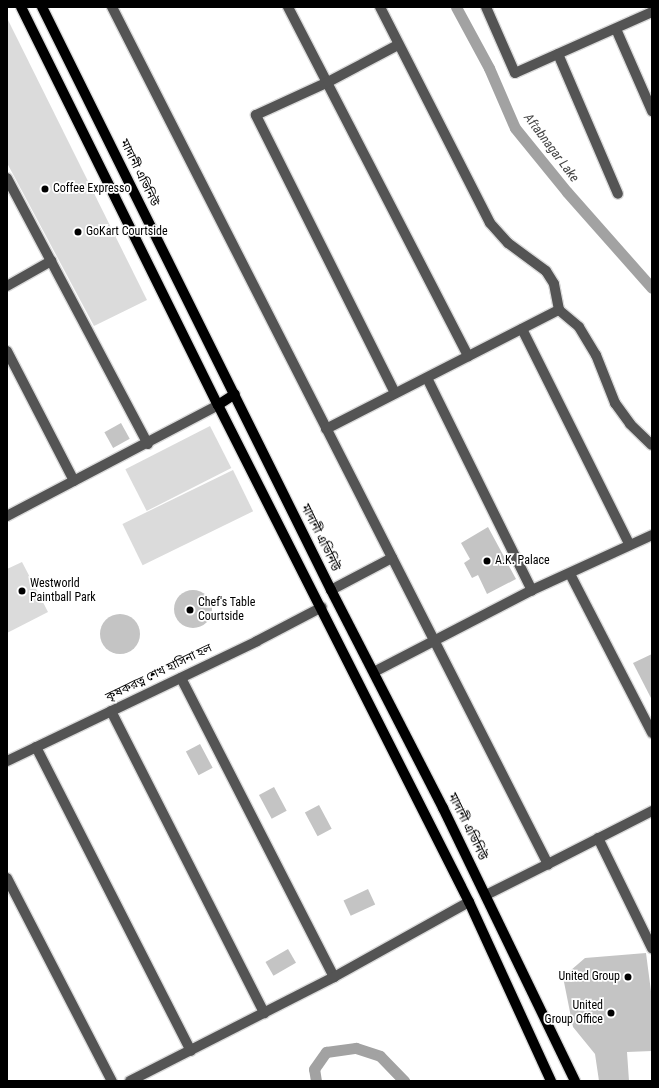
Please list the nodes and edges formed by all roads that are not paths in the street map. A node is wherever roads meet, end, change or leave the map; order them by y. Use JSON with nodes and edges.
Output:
{"nodes":[{"id":1,"x":21,"y":7,"type":"edge"},
{"id":2,"x":42,"y":7,"type":"edge"},
{"id":3,"x":112,"y":7,"type":"edge"},
{"id":4,"x":288,"y":7,"type":"edge"},
{"id":5,"x":380,"y":7,"type":"edge"},
{"id":6,"x":486,"y":7,"type":"edge"},
{"id":7,"x":652,"y":12,"type":"edge"},
{"id":8,"x":616,"y":29,"type":"junction"},
{"id":9,"x":398,"y":45,"type":"junction"},
{"id":10,"x":558,"y":54,"type":"junction"},
{"id":11,"x":328,"y":82,"type":"junction"},
{"id":12,"x":652,"y":111,"type":"edge"},
{"id":13,"x":7,"y":178,"type":"edge"},
{"id":14,"x":618,"y":194,"type":"dead end"},
{"id":15,"x":51,"y":261,"type":"junction"},
{"id":16,"x":7,"y":286,"type":"edge"},
{"id":17,"x":559,"y":310,"type":"junction"},
{"id":18,"x":522,"y":329,"type":"junction"},
{"id":19,"x":7,"y":350,"type":"edge"},
{"id":20,"x":468,"y":356,"type":"junction"},
{"id":21,"x":426,"y":378,"type":"junction"},
{"id":22,"x":235,"y":394,"type":"junction"},
{"id":23,"x":395,"y":394,"type":"junction"},
{"id":24,"x":218,"y":405,"type":"junction"},
{"id":25,"x":326,"y":429,"type":"junction"},
{"id":26,"x":148,"y":444,"type":"junction"},
{"id":27,"x":652,"y":445,"type":"edge"},
{"id":28,"x":74,"y":480,"type":"junction"},
{"id":29,"x":288,"y":502,"type":"junction"},
{"id":30,"x":273,"y":511,"type":"junction"},
{"id":31,"x":7,"y":516,"type":"edge"},
{"id":32,"x":652,"y":535,"type":"edge"},
{"id":33,"x":629,"y":544,"type":"junction"},
{"id":34,"x":392,"y":558,"type":"junction"},
{"id":35,"x":570,"y":574,"type":"junction"},
{"id":36,"x":332,"y":590,"type":"junction"},
{"id":37,"x":532,"y":590,"type":"junction"},
{"id":38,"x":322,"y":607,"type":"junction"},
{"id":39,"x":432,"y":640,"type":"junction"},
{"id":40,"x":374,"y":672,"type":"junction"},
{"id":41,"x":181,"y":678,"type":"junction"},
{"id":42,"x":111,"y":711,"type":"junction"},
{"id":43,"x":652,"y":733,"type":"edge"},
{"id":44,"x":36,"y":747,"type":"junction"},
{"id":45,"x":7,"y":761,"type":"edge"},
{"id":46,"x":652,"y":810,"type":"edge"},
{"id":47,"x":598,"y":838,"type":"junction"},
{"id":48,"x":548,"y":864,"type":"junction"},
{"id":49,"x":7,"y":878,"type":"edge"},
{"id":50,"x":486,"y":895,"type":"junction"},
{"id":51,"x":470,"y":902,"type":"junction"},
{"id":52,"x":652,"y":948,"type":"edge"},
{"id":53,"x":334,"y":977,"type":"junction"},
{"id":54,"x":264,"y":1013,"type":"junction"},
{"id":55,"x":192,"y":1051,"type":"junction"},
{"id":56,"x":112,"y":1081,"type":"edge"},
{"id":57,"x":130,"y":1081,"type":"edge"},
{"id":58,"x":551,"y":1081,"type":"edge"},
{"id":59,"x":575,"y":1081,"type":"edge"}],
"edges":[{"from":1,"to":24,"type":"main road"},
{"from":2,"to":22,"type":"main road","name":"মাদানী এভিনিউ"},
{"from":3,"to":25,"type":"street"},
{"from":4,"to":11,"type":"street"},
{"from":5,"to":9,"type":"street"},
{"from":6,"to":10,"type":"street"},
{"from":7,"to":8,"type":"street"},
{"from":8,"to":10,"type":"street"},
{"from":8,"to":12,"type":"street"},
{"from":9,"to":11,"type":"street"},
{"from":9,"to":17,"type":"street"},
{"from":10,"to":14,"type":"street"},
{"from":11,"to":20,"type":"street"},
{"from":11,"to":23,"type":"street"},
{"from":13,"to":15,"type":"street"},
{"from":15,"to":16,"type":"street"},
{"from":15,"to":26,"type":"street"},
{"from":17,"to":18,"type":"street"},
{"from":17,"to":27,"type":"street"},
{"from":18,"to":20,"type":"street"},
{"from":18,"to":33,"type":"street"},
{"from":19,"to":28,"type":"street"},
{"from":20,"to":21,"type":"street"},
{"from":21,"to":23,"type":"street"},
{"from":21,"to":37,"type":"street"},
{"from":22,"to":24,"type":"main road"},
{"from":22,"to":29,"type":"main road","name":"মাদানী এভিনিউ"},
{"from":23,"to":25,"type":"street"},
{"from":24,"to":26,"type":"street"},
{"from":24,"to":30,"type":"main road"},
{"from":25,"to":34,"type":"street"},
{"from":26,"to":28,"type":"street"},
{"from":28,"to":31,"type":"street"},
{"from":29,"to":30,"type":"main road"},
{"from":29,"to":36,"type":"main road","name":"মাদানী এভিনিউ"},
{"from":30,"to":38,"type":"main road"},
{"from":32,"to":33,"type":"street"},
{"from":33,"to":35,"type":"street"},
{"from":34,"to":36,"type":"street"},
{"from":34,"to":39,"type":"street"},
{"from":35,"to":37,"type":"street"},
{"from":35,"to":43,"type":"street"},
{"from":36,"to":40,"type":"main road","name":"মাদানী এভিনিউ"},
{"from":37,"to":39,"type":"street"},
{"from":38,"to":41,"type":"street","name":"কৃষকরত্ন শেখ হাসিনা হল"},
{"from":38,"to":51,"type":"main road"},
{"from":39,"to":40,"type":"street"},
{"from":39,"to":48,"type":"street"},
{"from":40,"to":50,"type":"main road","name":"মাদানী এভিনিউ"},
{"from":41,"to":42,"type":"street","name":"কৃষকরত্ন শেখ হাসিনা হল"},
{"from":41,"to":53,"type":"street"},
{"from":42,"to":44,"type":"street","name":"কৃষকরত্ন শেখ হাসিনা হল"},
{"from":42,"to":54,"type":"street"},
{"from":44,"to":45,"type":"street","name":"কৃষকরত্ন শেখ হাসিনা হল"},
{"from":44,"to":55,"type":"street"},
{"from":46,"to":47,"type":"street"},
{"from":47,"to":48,"type":"street"},
{"from":47,"to":52,"type":"street"},
{"from":48,"to":50,"type":"street"},
{"from":49,"to":56,"type":"street"},
{"from":50,"to":59,"type":"main road","name":"মাদানী এভিনিউ"},
{"from":51,"to":53,"type":"street"},
{"from":51,"to":58,"type":"main road"},
{"from":53,"to":54,"type":"street"},
{"from":54,"to":55,"type":"street"},
{"from":55,"to":57,"type":"street"}]}
